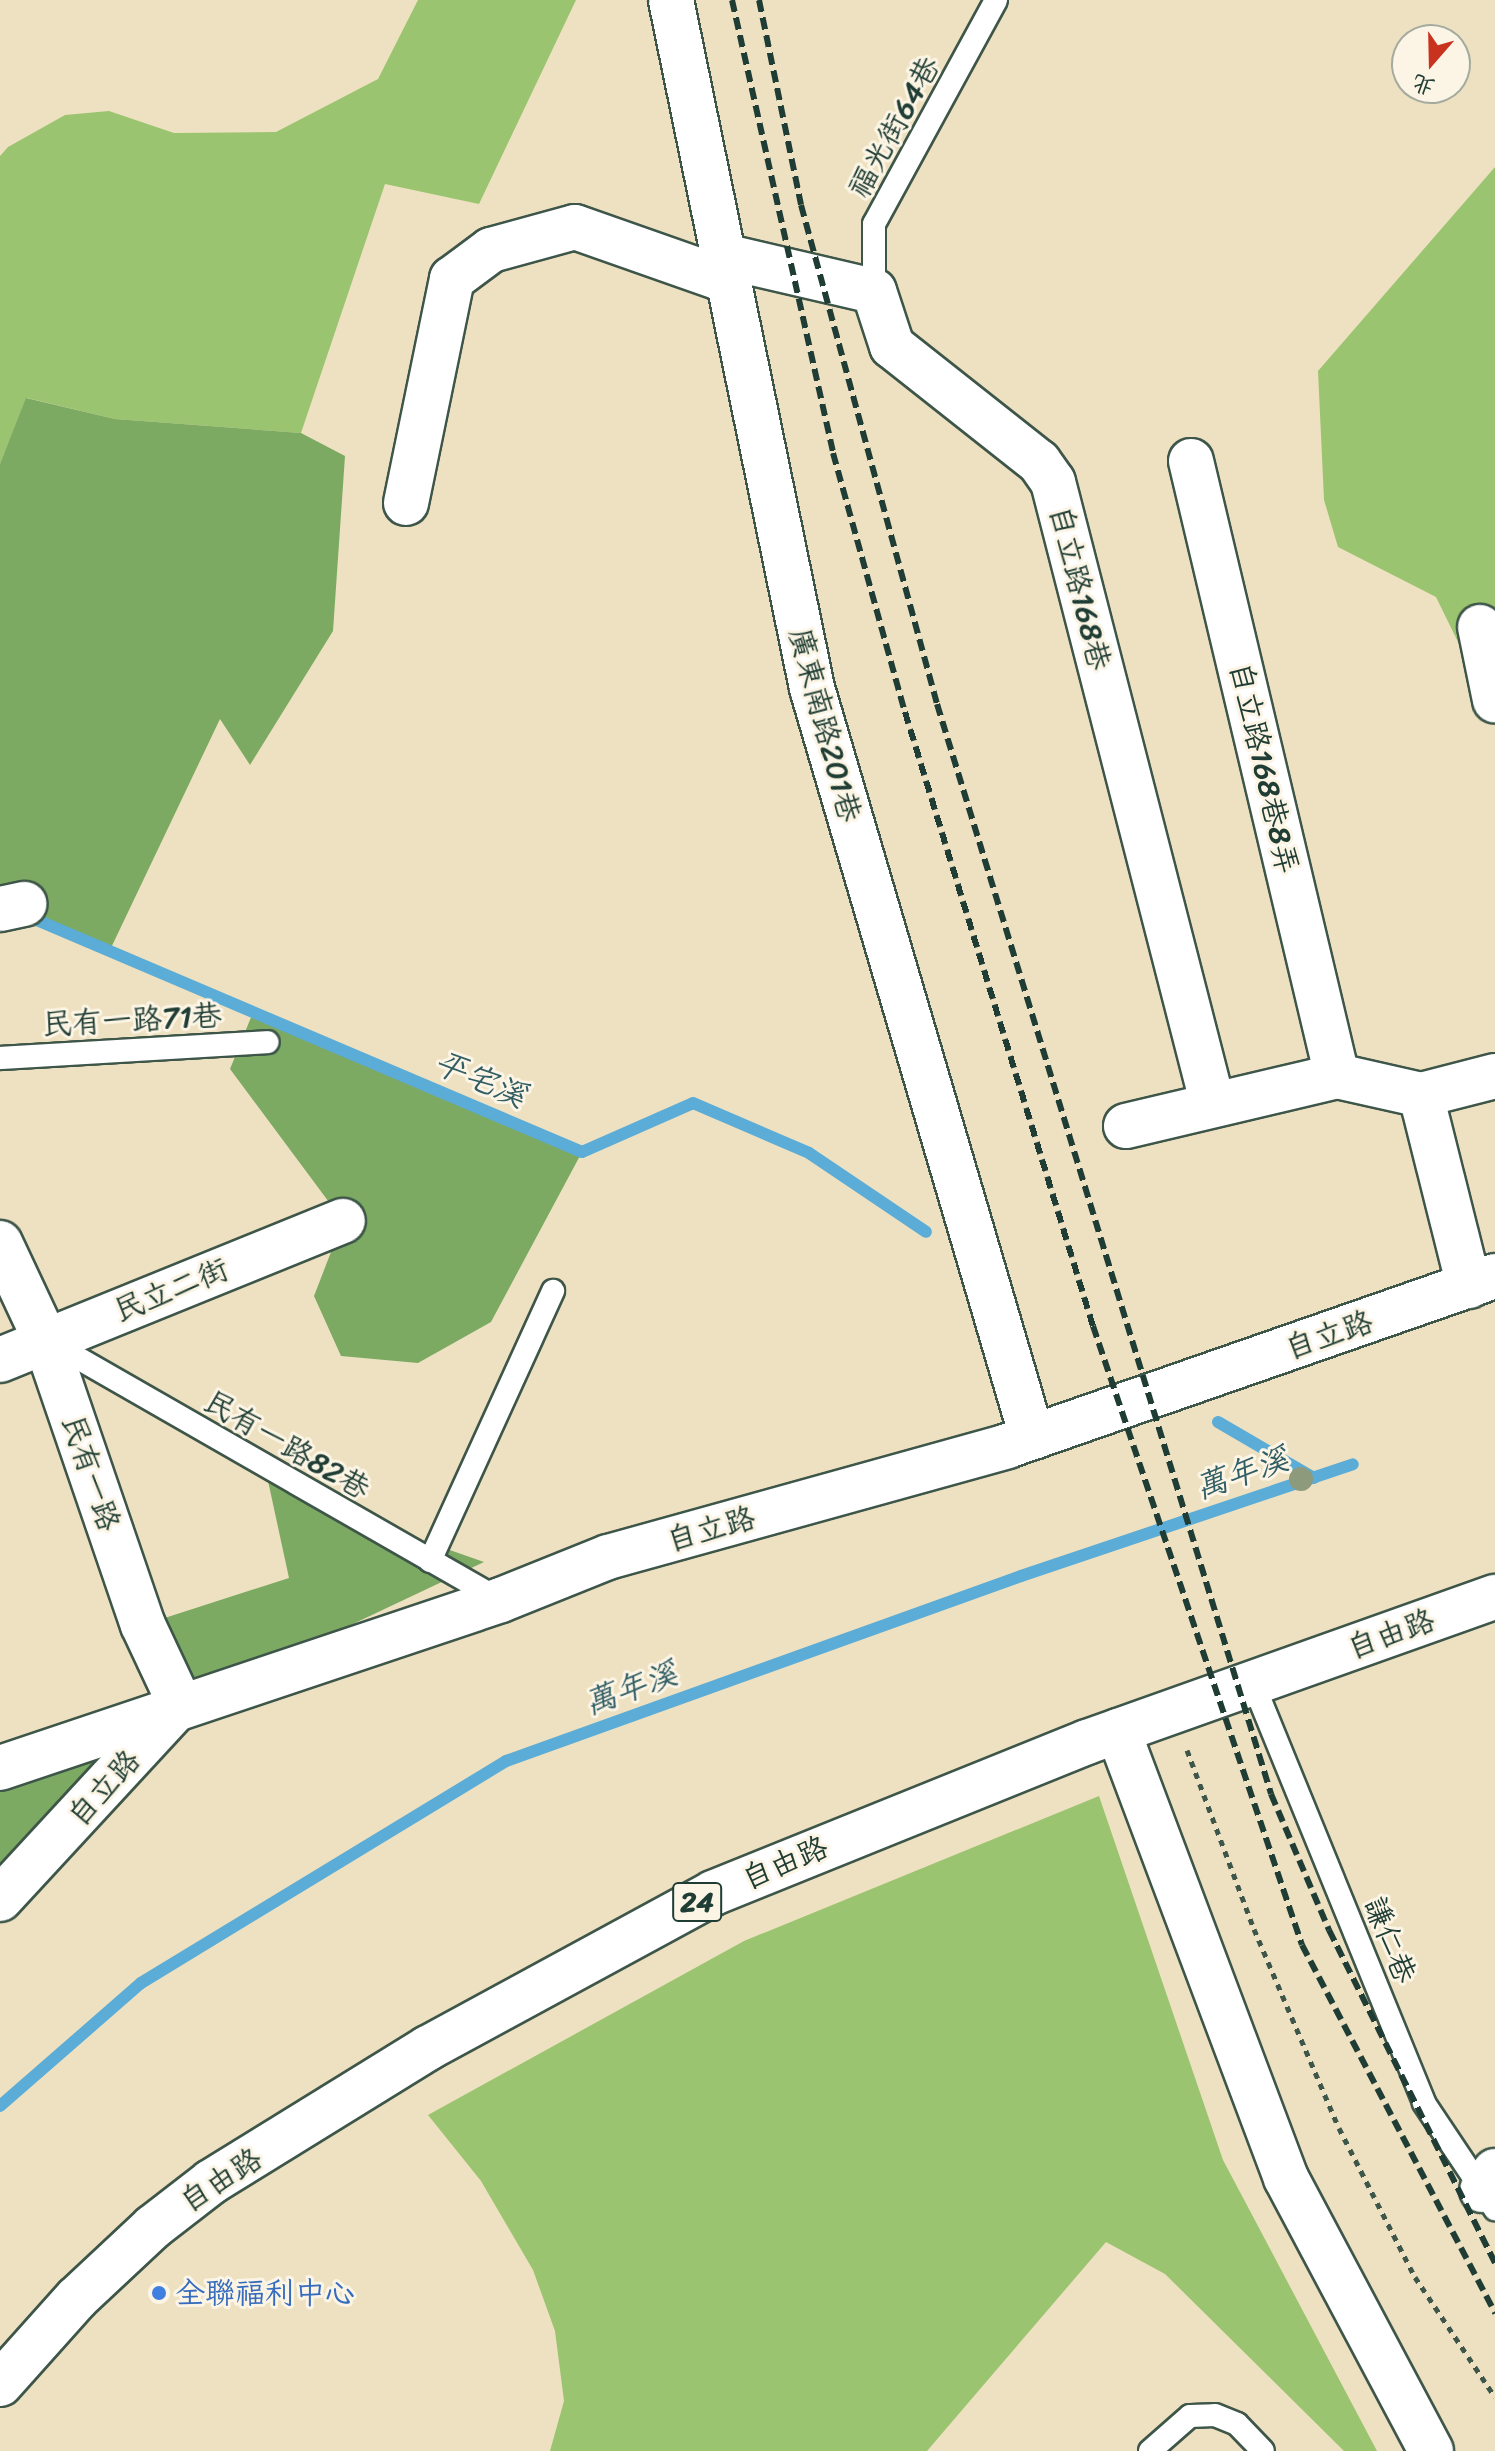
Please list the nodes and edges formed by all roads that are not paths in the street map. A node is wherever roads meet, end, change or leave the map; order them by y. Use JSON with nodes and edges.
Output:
{"nodes":[{"id":1,"x":671,"y":0,"type":"edge"},
{"id":2,"x":996,"y":0,"type":"edge"},
{"id":3,"x":726,"y":268,"type":"junction"},
{"id":4,"x":874,"y":291,"type":"junction"},
{"id":5,"x":1191,"y":461,"type":"dead end"},
{"id":6,"x":406,"y":503,"type":"dead end"},
{"id":7,"x":1480,"y":627,"type":"dead end"},
{"id":8,"x":1495,"y":700,"type":"edge"},
{"id":9,"x":268,"y":1042,"type":"dead end"},
{"id":10,"x":0,"y":1058,"type":"edge"},
{"id":11,"x":1337,"y":1076,"type":"junction"},
{"id":12,"x":1495,"y":1076,"type":"edge"},
{"id":13,"x":1421,"y":1095,"type":"junction"},
{"id":14,"x":1213,"y":1105,"type":"junction"},
{"id":15,"x":1126,"y":1126,"type":"dead end"},
{"id":16,"x":343,"y":1221,"type":"dead end"},
{"id":17,"x":0,"y":1243,"type":"edge"},
{"id":18,"x":1482,"y":1281,"type":"edge"},
{"id":19,"x":553,"y":1291,"type":"dead end"},
{"id":20,"x":45,"y":1339,"type":"junction"},
{"id":21,"x":0,"y":1360,"type":"edge"},
{"id":22,"x":1032,"y":1437,"type":"junction"},
{"id":23,"x":430,"y":1561,"type":"junction"},
{"id":24,"x":1495,"y":1597,"type":"edge"},
{"id":25,"x":501,"y":1600,"type":"junction"},
{"id":26,"x":1253,"y":1683,"type":"junction"},
{"id":27,"x":180,"y":1704,"type":"junction"},
{"id":28,"x":1118,"y":1731,"type":"junction"},
{"id":29,"x":0,"y":1768,"type":"edge"},
{"id":30,"x":0,"y":1899,"type":"edge"},
{"id":31,"x":1491,"y":2190,"type":"edge"},
{"id":32,"x":0,"y":2384,"type":"edge"},
{"id":33,"x":1150,"y":2451,"type":"edge"},
{"id":34,"x":1263,"y":2451,"type":"edge"},
{"id":35,"x":1431,"y":2451,"type":"edge"}],
"edges":[{"from":1,"to":3,"type":"street","name":"廣東南路201巷"},
{"from":2,"to":4,"type":"lane","name":"福光街64巷"},
{"from":3,"to":4,"type":"street"},
{"from":3,"to":6,"type":"street"},
{"from":3,"to":22,"type":"street","name":"廣東南路201巷"},
{"from":4,"to":14,"type":"street","name":"自立路168巷"},
{"from":5,"to":11,"type":"street","name":"自立路168巷8弄"},
{"from":7,"to":8,"type":"street"},
{"from":9,"to":10,"type":"lane","name":"民有一路71巷"},
{"from":11,"to":13,"type":"street"},
{"from":11,"to":14,"type":"street"},
{"from":12,"to":13,"type":"street"},
{"from":13,"to":18,"type":"street"},
{"from":14,"to":15,"type":"street"},
{"from":16,"to":20,"type":"street","name":"民立二街"},
{"from":17,"to":20,"type":"street","name":"民有一路"},
{"from":18,"to":22,"type":"street","name":"自立路"},
{"from":19,"to":23,"type":"lane"},
{"from":20,"to":21,"type":"street","name":"民立二街"},
{"from":20,"to":23,"type":"lane","name":"民有一路82巷"},
{"from":20,"to":27,"type":"street","name":"民有一路"},
{"from":22,"to":25,"type":"street","name":"自立路"},
{"from":23,"to":25,"type":"lane","name":"民有一路82巷"},
{"from":24,"to":26,"type":"street","name":"自由路","number":"24"},
{"from":25,"to":27,"type":"street","name":"自立路"},
{"from":26,"to":28,"type":"street","name":"自由路","number":"24"},
{"from":26,"to":31,"type":"lane","name":"謙仁巷"},
{"from":27,"to":29,"type":"street"},
{"from":27,"to":30,"type":"street","name":"自立路"},
{"from":28,"to":32,"type":"street","name":"自由路","number":"24"},
{"from":28,"to":35,"type":"street"},
{"from":33,"to":34,"type":"lane"}]}
